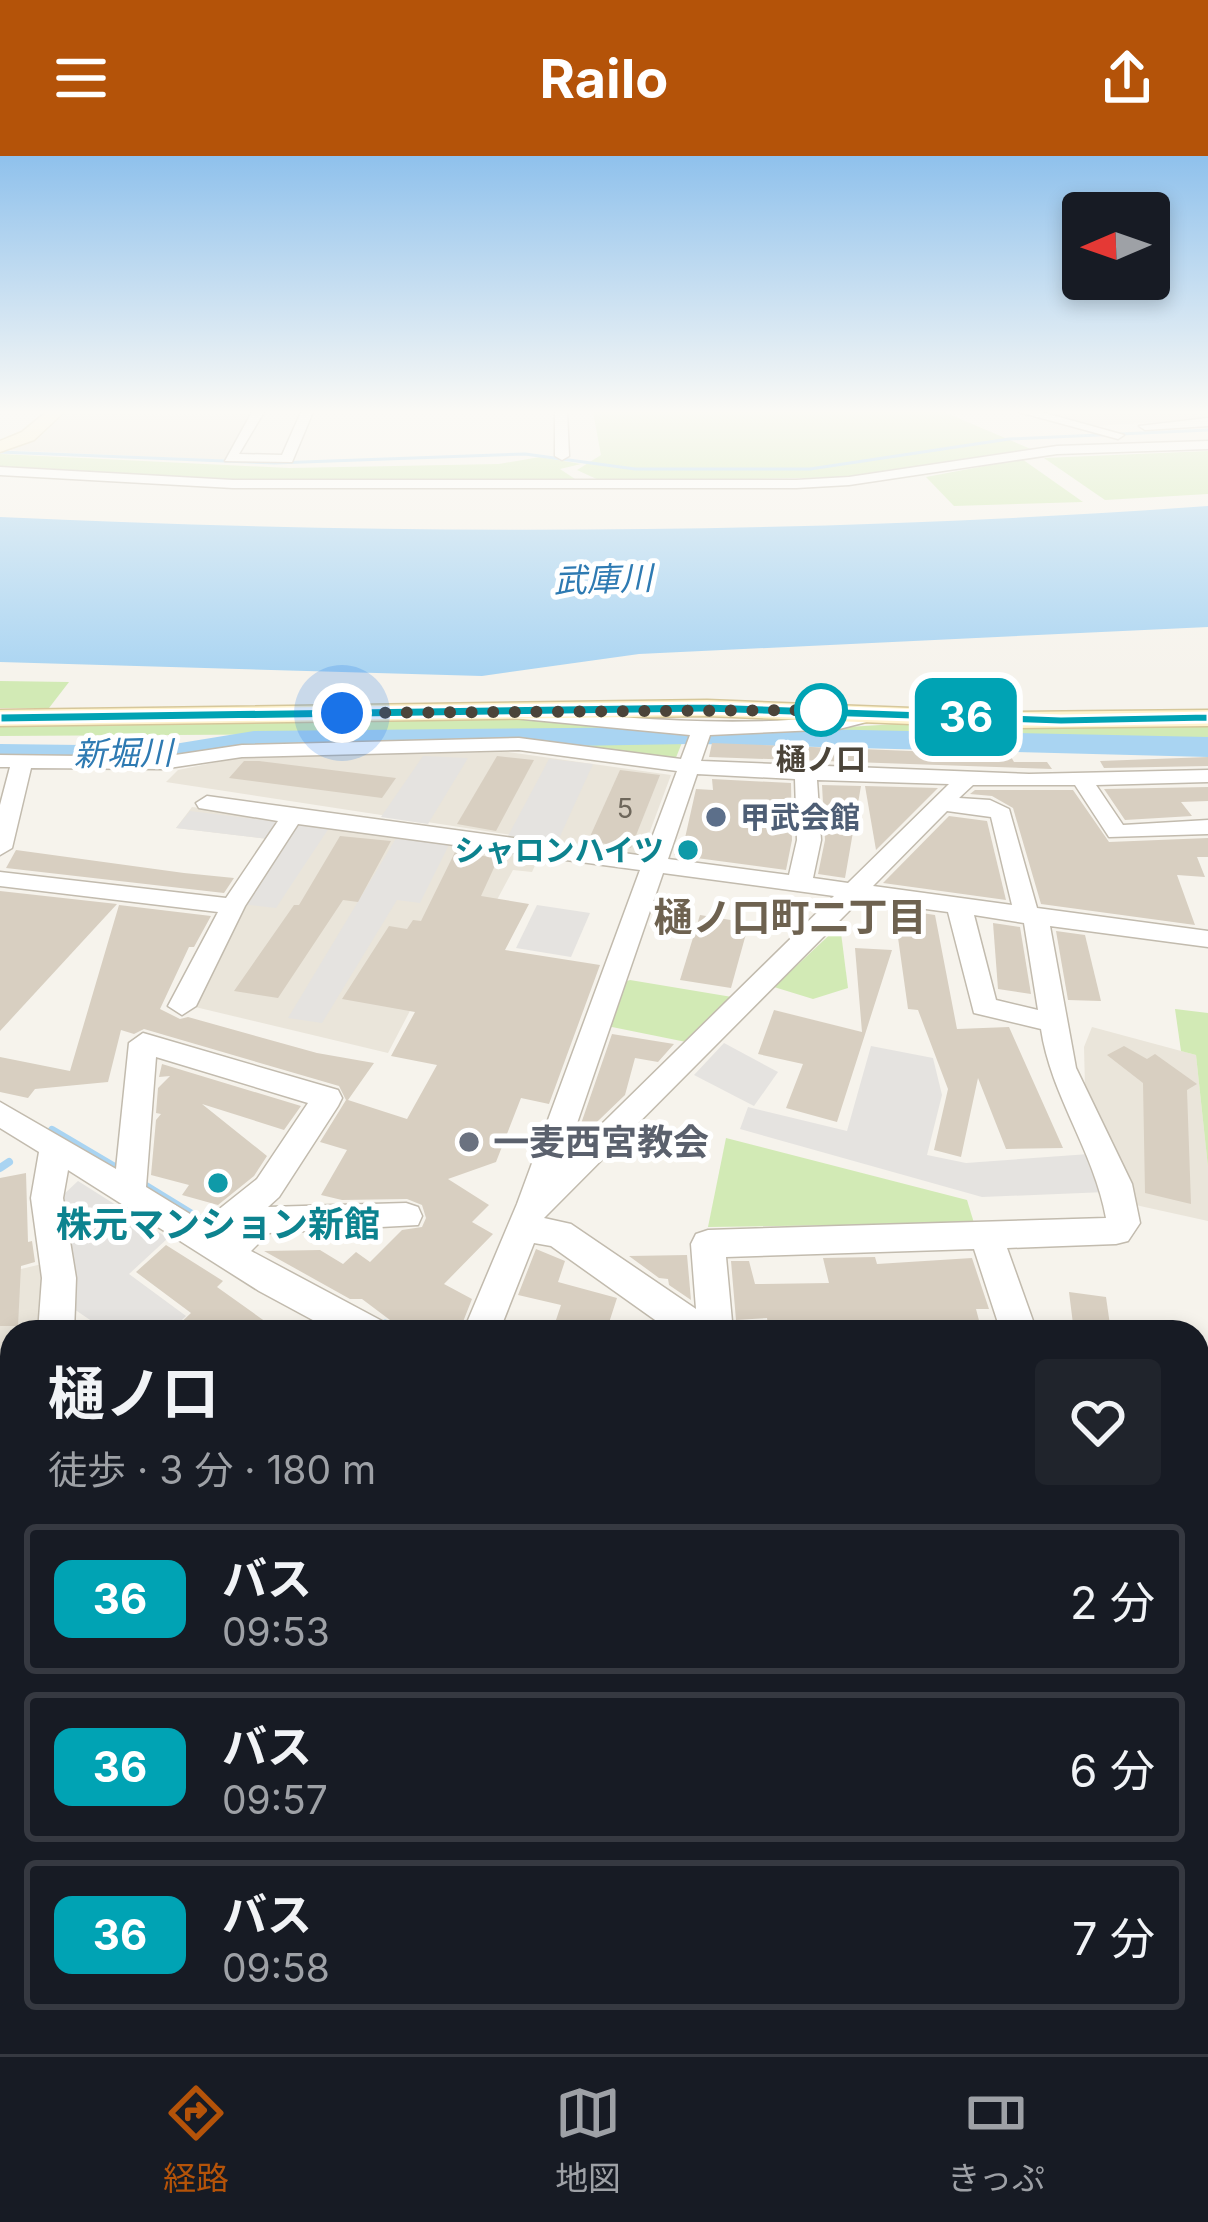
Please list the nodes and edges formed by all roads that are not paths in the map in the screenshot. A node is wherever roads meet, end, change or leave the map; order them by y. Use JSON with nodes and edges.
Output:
{"nodes":[{"id":1,"x":484,"y":710,"type":"junction"},
{"id":2,"x":890,"y":714,"type":"junction"},
{"id":3,"x":0,"y":718,"type":"edge"},
{"id":4,"x":1208,"y":718,"type":"edge"},
{"id":5,"x":702,"y":730,"type":"junction"},
{"id":6,"x":11,"y":762,"type":"edge"},
{"id":7,"x":692,"y":767,"type":"junction"},
{"id":8,"x":806,"y":772,"type":"junction"},
{"id":9,"x":1208,"y":776,"type":"edge"},
{"id":10,"x":967,"y":778,"type":"junction"},
{"id":11,"x":1082,"y":779,"type":"junction"},
{"id":12,"x":207,"y":803,"type":"dead end"},
{"id":13,"x":941,"y":804,"type":"junction"},
{"id":14,"x":292,"y":817,"type":"junction"},
{"id":15,"x":1208,"y":827,"type":"edge"},
{"id":16,"x":0,"y":848,"type":"edge"},
{"id":17,"x":656,"y":865,"type":"junction"},
{"id":18,"x":0,"y":879,"type":"edge"},
{"id":19,"x":799,"y":886,"type":"junction"},
{"id":20,"x":852,"y":893,"type":"junction"},
{"id":21,"x":233,"y":906,"type":"junction"},
{"id":22,"x":959,"y":907,"type":"junction"},
{"id":23,"x":1032,"y":916,"type":"junction"},
{"id":24,"x":1208,"y":939,"type":"edge"},
{"id":25,"x":182,"y":1006,"type":"dead end"},
{"id":26,"x":1051,"y":1022,"type":"junction"},
{"id":27,"x":0,"y":1113,"type":"edge"},
{"id":28,"x":56,"y":1150,"type":"junction"},
{"id":29,"x":129,"y":1195,"type":"junction"},
{"id":30,"x":527,"y":1215,"type":"junction"},
{"id":31,"x":406,"y":1216,"type":"dead end"},
{"id":32,"x":986,"y":1236,"type":"junction"},
{"id":33,"x":215,"y":1247,"type":"junction"},
{"id":34,"x":57,"y":1320,"type":"edge"},
{"id":35,"x":347,"y":1320,"type":"edge"},
{"id":36,"x":486,"y":1320,"type":"edge"},
{"id":37,"x":683,"y":1320,"type":"edge"},
{"id":38,"x":715,"y":1320,"type":"edge"},
{"id":39,"x":1015,"y":1320,"type":"edge"}],
"edges":[{"from":1,"to":2,"type":"main road"},
{"from":1,"to":3,"type":"main road"},
{"from":1,"to":5,"type":"street"},
{"from":2,"to":4,"type":"main road"},
{"from":2,"to":5,"type":"street"},
{"from":5,"to":7,"type":"street"},
{"from":6,"to":7,"type":"street"},
{"from":6,"to":16,"type":"street"},
{"from":7,"to":8,"type":"street"},
{"from":7,"to":17,"type":"street"},
{"from":8,"to":10,"type":"street"},
{"from":8,"to":19,"type":"street"},
{"from":9,"to":11,"type":"street"},
{"from":10,"to":11,"type":"street"},
{"from":10,"to":13,"type":"street"},
{"from":11,"to":15,"type":"street"},
{"from":12,"to":14,"type":"street"},
{"from":13,"to":20,"type":"street"},
{"from":13,"to":23,"type":"street"},
{"from":14,"to":17,"type":"street"},
{"from":14,"to":21,"type":"street"},
{"from":17,"to":19,"type":"street"},
{"from":17,"to":30,"type":"street"},
{"from":18,"to":21,"type":"street"},
{"from":19,"to":20,"type":"street"},
{"from":20,"to":22,"type":"street"},
{"from":20,"to":30,"type":"street"},
{"from":21,"to":25,"type":"street"},
{"from":22,"to":23,"type":"street"},
{"from":22,"to":26,"type":"street"},
{"from":23,"to":24,"type":"street"},
{"from":23,"to":26,"type":"street"},
{"from":26,"to":32,"type":"street"},
{"from":27,"to":28,"type":"street"},
{"from":28,"to":29,"type":"street"},
{"from":28,"to":34,"type":"street"},
{"from":29,"to":33,"type":"street"},
{"from":29,"to":33,"type":"street"},
{"from":30,"to":36,"type":"street"},
{"from":30,"to":37,"type":"street"},
{"from":31,"to":33,"type":"street"},
{"from":32,"to":38,"type":"street"},
{"from":32,"to":39,"type":"street"},
{"from":33,"to":35,"type":"street"}]}
